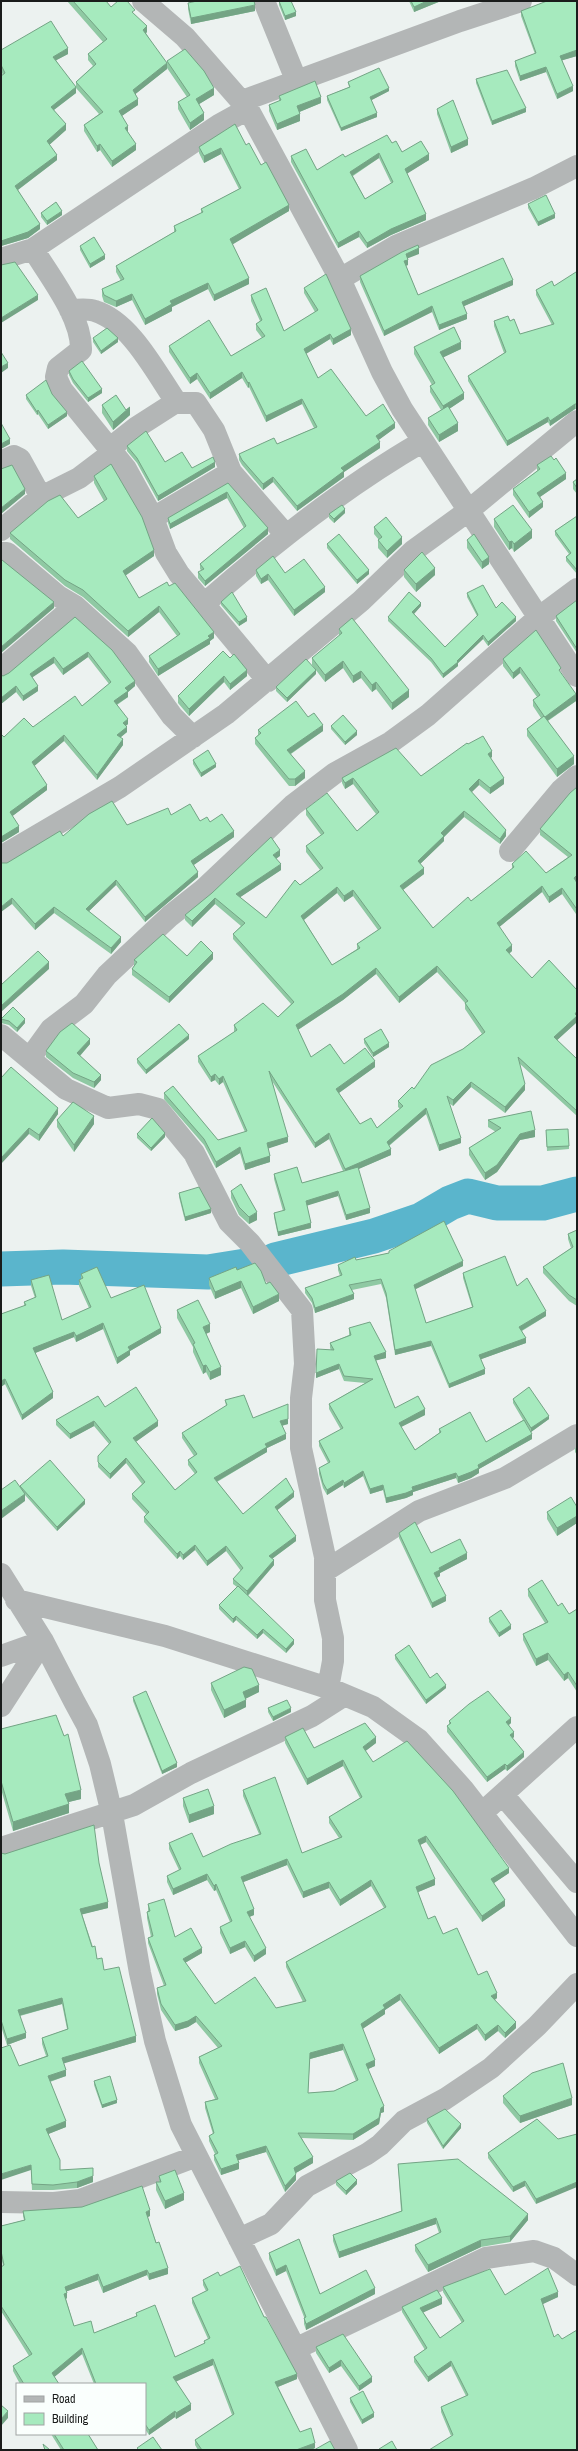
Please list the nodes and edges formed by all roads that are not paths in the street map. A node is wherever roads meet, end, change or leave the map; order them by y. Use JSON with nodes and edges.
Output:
{"nodes":[{"id":1,"x":143,"y":1,"type":"edge"},
{"id":2,"x":264,"y":1,"type":"edge"},
{"id":3,"x":521,"y":1,"type":"edge"},
{"id":4,"x":297,"y":82,"type":"junction"},
{"id":5,"x":245,"y":105,"type":"junction"},
{"id":6,"x":577,"y":166,"type":"edge"},
{"id":7,"x":33,"y":249,"type":"junction"},
{"id":8,"x":1,"y":259,"type":"edge"},
{"id":9,"x":340,"y":279,"type":"junction"},
{"id":10,"x":70,"y":310,"type":"junction"},
{"id":11,"x":176,"y":402,"type":"junction"},
{"id":12,"x":577,"y":420,"type":"edge"},
{"id":13,"x":422,"y":442,"type":"junction"},
{"id":14,"x":110,"y":451,"type":"junction"},
{"id":15,"x":1,"y":462,"type":"edge"},
{"id":16,"x":231,"y":472,"type":"junction"},
{"id":17,"x":41,"y":497,"type":"junction"},
{"id":18,"x":468,"y":511,"type":"junction"},
{"id":19,"x":153,"y":518,"type":"junction"},
{"id":20,"x":1,"y":530,"type":"edge"},
{"id":21,"x":286,"y":535,"type":"junction"},
{"id":22,"x":1,"y":553,"type":"edge"},
{"id":23,"x":577,"y":589,"type":"edge"},
{"id":24,"x":204,"y":604,"type":"junction"},
{"id":25,"x":75,"y":606,"type":"junction"},
{"id":26,"x":538,"y":618,"type":"junction"},
{"id":27,"x":1,"y":669,"type":"edge"},
{"id":28,"x":577,"y":676,"type":"edge"},
{"id":29,"x":268,"y":681,"type":"junction"},
{"id":30,"x":193,"y":737,"type":"junction"},
{"id":31,"x":577,"y":776,"type":"edge"},
{"id":32,"x":510,"y":851,"type":"dead end"},
{"id":33,"x":1,"y":857,"type":"edge"},
{"id":34,"x":1,"y":1035,"type":"edge"},
{"id":35,"x":30,"y":1058,"type":"junction"},
{"id":36,"x":577,"y":1435,"type":"edge"},
{"id":37,"x":325,"y":1571,"type":"junction"},
{"id":38,"x":1,"y":1574,"type":"edge"},
{"id":39,"x":16,"y":1600,"type":"junction"},
{"id":40,"x":43,"y":1641,"type":"junction"},
{"id":41,"x":1,"y":1656,"type":"edge"},
{"id":42,"x":336,"y":1691,"type":"junction"},
{"id":43,"x":1,"y":1706,"type":"edge"},
{"id":44,"x":577,"y":1727,"type":"edge"},
{"id":45,"x":503,"y":1795,"type":"junction"},
{"id":46,"x":483,"y":1812,"type":"junction"},
{"id":47,"x":112,"y":1814,"type":"junction"},
{"id":48,"x":1,"y":1848,"type":"edge"},
{"id":49,"x":577,"y":1882,"type":"edge"},
{"id":50,"x":577,"y":1936,"type":"edge"},
{"id":51,"x":577,"y":1984,"type":"edge"},
{"id":52,"x":197,"y":2156,"type":"junction"},
{"id":53,"x":1,"y":2202,"type":"edge"},
{"id":54,"x":240,"y":2239,"type":"junction"},
{"id":55,"x":577,"y":2275,"type":"edge"},
{"id":56,"x":294,"y":2349,"type":"junction"},
{"id":57,"x":347,"y":2450,"type":"edge"}],
"edges":[{"from":1,"to":5,"type":"street"},
{"from":2,"to":4,"type":"street"},
{"from":3,"to":4,"type":"street"},
{"from":4,"to":5,"type":"street"},
{"from":5,"to":7,"type":"street"},
{"from":5,"to":9,"type":"street"},
{"from":6,"to":9,"type":"street"},
{"from":7,"to":8,"type":"street"},
{"from":7,"to":10,"type":"street"},
{"from":9,"to":13,"type":"street"},
{"from":10,"to":11,"type":"street"},
{"from":10,"to":14,"type":"street"},
{"from":11,"to":14,"type":"street"},
{"from":11,"to":16,"type":"street"},
{"from":12,"to":18,"type":"street"},
{"from":13,"to":18,"type":"street"},
{"from":13,"to":21,"type":"street"},
{"from":14,"to":17,"type":"street"},
{"from":14,"to":19,"type":"street"},
{"from":15,"to":17,"type":"street"},
{"from":16,"to":19,"type":"street"},
{"from":16,"to":21,"type":"street"},
{"from":17,"to":20,"type":"street"},
{"from":18,"to":26,"type":"street"},
{"from":18,"to":29,"type":"street"},
{"from":19,"to":24,"type":"street"},
{"from":21,"to":24,"type":"street"},
{"from":22,"to":25,"type":"street"},
{"from":23,"to":26,"type":"street"},
{"from":24,"to":29,"type":"street"},
{"from":25,"to":27,"type":"street"},
{"from":25,"to":30,"type":"street"},
{"from":26,"to":28,"type":"street"},
{"from":26,"to":35,"type":"street"},
{"from":29,"to":30,"type":"street"},
{"from":30,"to":33,"type":"street"},
{"from":31,"to":32,"type":"street"},
{"from":34,"to":35,"type":"street"},
{"from":35,"to":37,"type":"street"},
{"from":36,"to":37,"type":"street"},
{"from":37,"to":42,"type":"street"},
{"from":38,"to":39,"type":"street"},
{"from":39,"to":40,"type":"street"},
{"from":39,"to":42,"type":"street"},
{"from":40,"to":41,"type":"street"},
{"from":40,"to":43,"type":"street"},
{"from":40,"to":47,"type":"street"},
{"from":42,"to":46,"type":"street"},
{"from":42,"to":47,"type":"street"},
{"from":44,"to":45,"type":"street"},
{"from":45,"to":46,"type":"street"},
{"from":45,"to":49,"type":"street"},
{"from":46,"to":50,"type":"street"},
{"from":47,"to":48,"type":"street"},
{"from":47,"to":52,"type":"street"},
{"from":51,"to":54,"type":"street"},
{"from":52,"to":53,"type":"street"},
{"from":52,"to":54,"type":"street"},
{"from":54,"to":56,"type":"street"},
{"from":55,"to":56,"type":"street"},
{"from":56,"to":57,"type":"street"}]}
